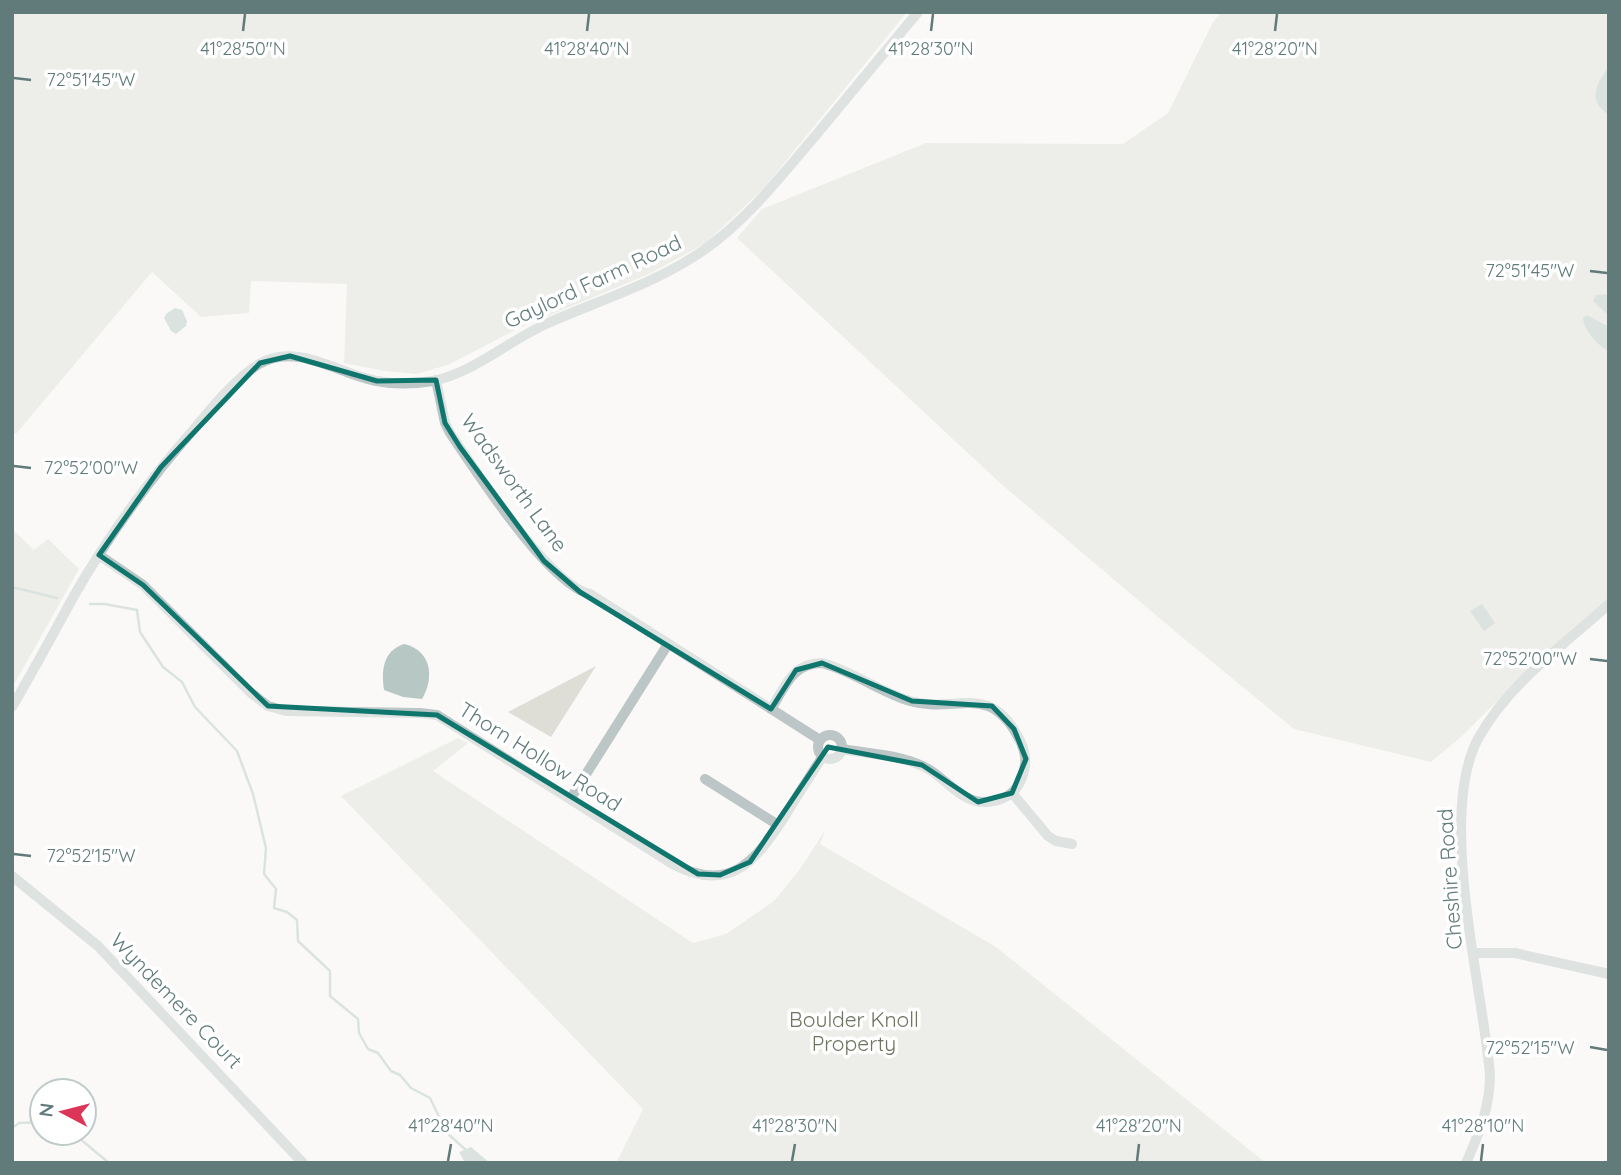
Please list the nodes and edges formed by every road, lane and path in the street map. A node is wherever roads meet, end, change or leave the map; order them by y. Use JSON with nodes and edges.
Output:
{"nodes":[{"id":1,"x":918,"y":12,"type":"edge"},
{"id":2,"x":436,"y":380,"type":"junction"},
{"id":3,"x":99,"y":555,"type":"junction"},
{"id":4,"x":1609,"y":604,"type":"edge"},
{"id":5,"x":668,"y":644,"type":"junction"},
{"id":6,"x":12,"y":707,"type":"edge"},
{"id":7,"x":771,"y":709,"type":"junction"},
{"id":8,"x":820,"y":740,"type":"junction"},
{"id":9,"x":841,"y":749,"type":"junction"},
{"id":10,"x":823,"y":756,"type":"junction"},
{"id":11,"x":705,"y":779,"type":"dead end"},
{"id":12,"x":1012,"y":793,"type":"junction"},
{"id":13,"x":570,"y":798,"type":"junction"},
{"id":14,"x":778,"y":825,"type":"junction"},
{"id":15,"x":1072,"y":844,"type":"dead end"},
{"id":16,"x":12,"y":876,"type":"edge"},
{"id":17,"x":1474,"y":953,"type":"junction"},
{"id":18,"x":1609,"y":974,"type":"edge"},
{"id":19,"x":1466,"y":1162,"type":"edge"},
{"id":20,"x":303,"y":1163,"type":"edge"}],
"edges":[{"from":1,"to":2,"type":"street","name":"Gaylord Farm Road"},
{"from":2,"to":3,"type":"street","name":"Gaylord Farm Road"},
{"from":2,"to":5,"type":"street","name":"Wadsworth Lane"},
{"from":3,"to":6,"type":"street","name":"Gaylord Farm Road"},
{"from":3,"to":13,"type":"street","name":"Thorn Hollow Road"},
{"from":4,"to":17,"type":"street","name":"Cheshire Road"},
{"from":5,"to":7,"type":"street","name":"Wadsworth Lane"},
{"from":5,"to":13,"type":"street"},
{"from":7,"to":8,"type":"street","name":"Wadsworth Lane"},
{"from":7,"to":12,"type":"street"},
{"from":8,"to":9,"type":"street"},
{"from":8,"to":10,"type":"street"},
{"from":9,"to":10,"type":"street"},
{"from":9,"to":12,"type":"street"},
{"from":10,"to":14,"type":"street","name":"Thorn Hollow Road"},
{"from":11,"to":14,"type":"street"},
{"from":12,"to":15,"type":"street"},
{"from":13,"to":14,"type":"street","name":"Thorn Hollow Road"},
{"from":16,"to":20,"type":"street","name":"Wyndemere Court"},
{"from":17,"to":18,"type":"street"},
{"from":17,"to":19,"type":"street","name":"Cheshire Road"}]}
